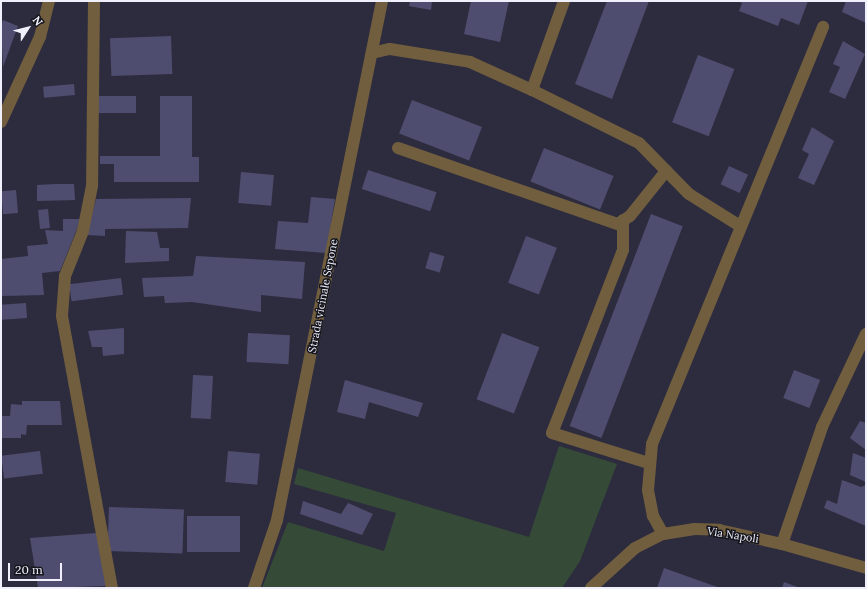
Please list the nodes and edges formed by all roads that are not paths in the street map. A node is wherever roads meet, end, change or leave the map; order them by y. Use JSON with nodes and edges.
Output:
{"nodes":[{"id":1,"x":49,"y":1,"type":"edge"},
{"id":2,"x":94,"y":1,"type":"edge"},
{"id":3,"x":382,"y":1,"type":"edge"},
{"id":4,"x":564,"y":1,"type":"edge"},
{"id":5,"x":823,"y":27,"type":"dead end"},
{"id":6,"x":372,"y":53,"type":"junction"},
{"id":7,"x":532,"y":90,"type":"junction"},
{"id":8,"x":1,"y":122,"type":"edge"},
{"id":9,"x":398,"y":148,"type":"dead end"},
{"id":10,"x":666,"y":171,"type":"junction"},
{"id":11,"x":623,"y":220,"type":"junction"},
{"id":12,"x":740,"y":226,"type":"junction"},
{"id":13,"x":866,"y":334,"type":"edge"},
{"id":14,"x":649,"y":463,"type":"junction"},
{"id":15,"x":663,"y":534,"type":"junction"},
{"id":16,"x":782,"y":544,"type":"junction"},
{"id":17,"x":866,"y":568,"type":"edge"},
{"id":18,"x":112,"y":588,"type":"edge"},
{"id":19,"x":254,"y":588,"type":"edge"},
{"id":20,"x":592,"y":588,"type":"edge"}],
"edges":[{"from":1,"to":8,"type":"street"},
{"from":2,"to":18,"type":"street"},
{"from":3,"to":6,"type":"street","name":"Strada vicinale Sepone"},
{"from":4,"to":7,"type":"street"},
{"from":5,"to":12,"type":"street"},
{"from":6,"to":7,"type":"street"},
{"from":6,"to":19,"type":"street","name":"Strada vicinale Sepone"},
{"from":7,"to":10,"type":"street"},
{"from":9,"to":11,"type":"street"},
{"from":10,"to":11,"type":"street"},
{"from":10,"to":12,"type":"street"},
{"from":11,"to":14,"type":"street"},
{"from":12,"to":14,"type":"street"},
{"from":13,"to":16,"type":"street"},
{"from":14,"to":15,"type":"street"},
{"from":15,"to":16,"type":"street","name":"Via Napoli"},
{"from":15,"to":20,"type":"street","name":"Via Napoli"},
{"from":16,"to":17,"type":"street","name":"Via Napoli"}]}
